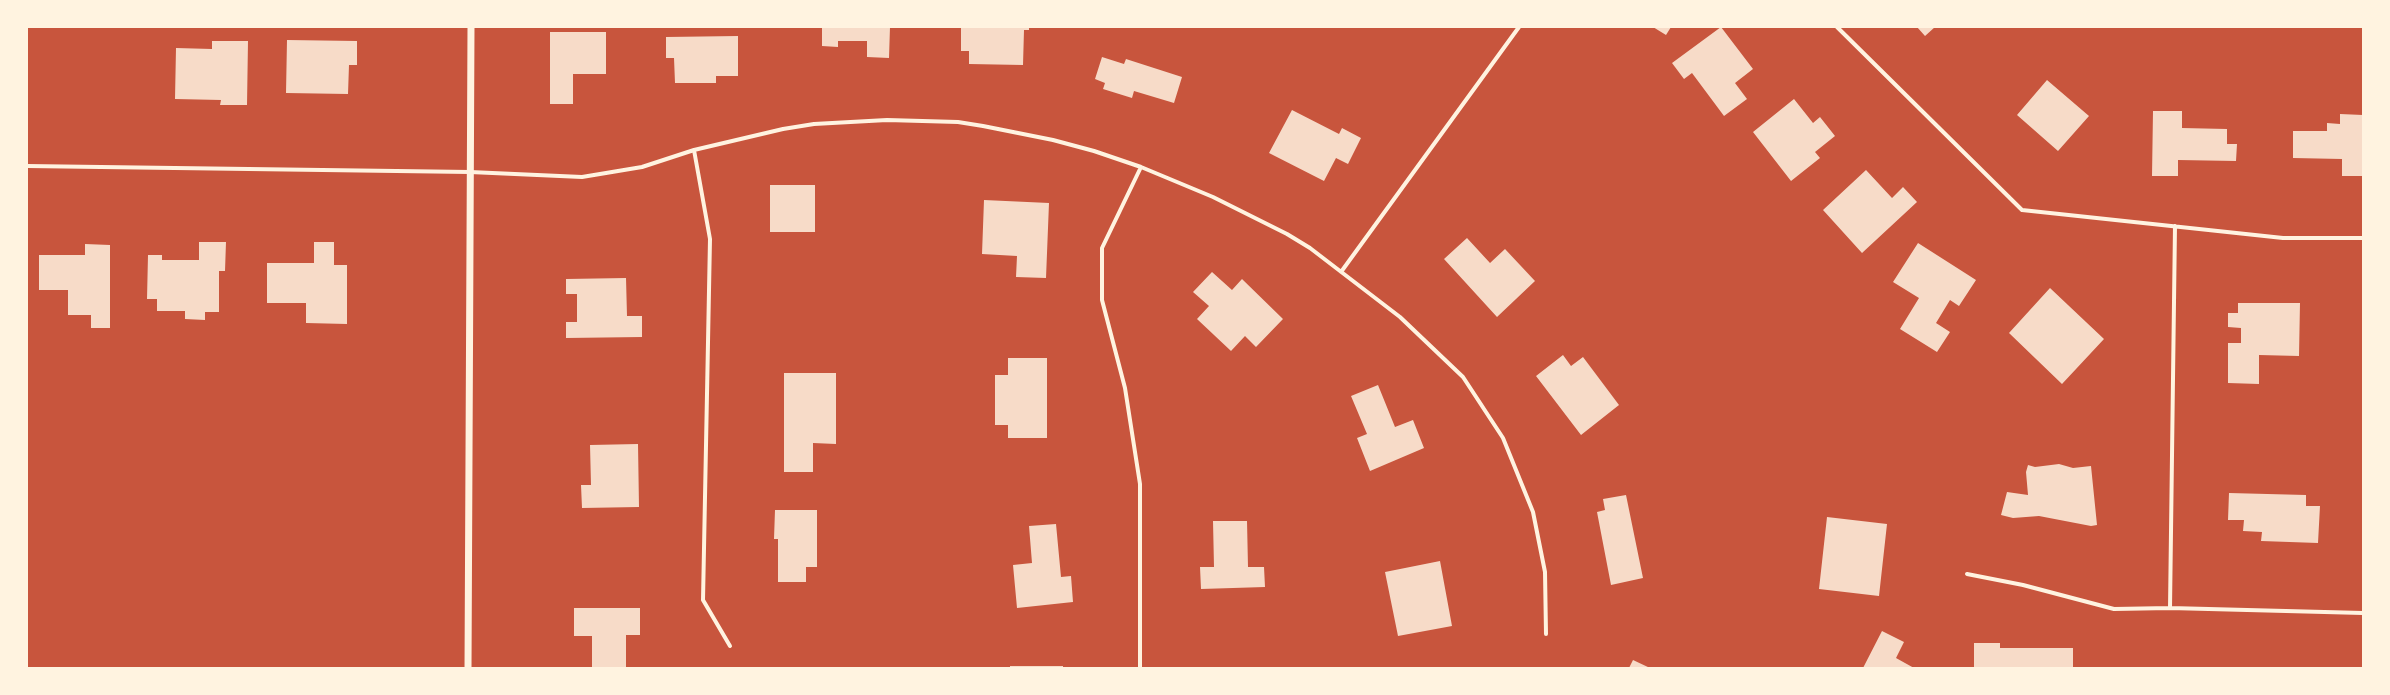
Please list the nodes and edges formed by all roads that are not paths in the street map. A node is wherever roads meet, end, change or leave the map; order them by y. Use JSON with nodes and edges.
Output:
{"nodes":[{"id":1,"x":471,"y":27,"type":"edge"},
{"id":2,"x":1519,"y":27,"type":"edge"},
{"id":3,"x":1837,"y":27,"type":"edge"},
{"id":4,"x":694,"y":150,"type":"junction"},
{"id":5,"x":27,"y":166,"type":"edge"},
{"id":6,"x":1141,"y":167,"type":"junction"},
{"id":7,"x":470,"y":172,"type":"junction"},
{"id":8,"x":2175,"y":226,"type":"junction"},
{"id":9,"x":2363,"y":238,"type":"edge"},
{"id":10,"x":1341,"y":272,"type":"junction"},
{"id":11,"x":1967,"y":574,"type":"dead end"},
{"id":12,"x":2170,"y":608,"type":"junction"},
{"id":13,"x":2363,"y":613,"type":"edge"},
{"id":14,"x":1546,"y":634,"type":"dead end"},
{"id":15,"x":730,"y":646,"type":"dead end"},
{"id":16,"x":468,"y":668,"type":"edge"},
{"id":17,"x":1140,"y":668,"type":"edge"}],
"edges":[{"from":1,"to":7,"type":"street"},
{"from":2,"to":10,"type":"street"},
{"from":3,"to":8,"type":"street"},
{"from":4,"to":6,"type":"street"},
{"from":4,"to":7,"type":"street"},
{"from":4,"to":15,"type":"street"},
{"from":5,"to":7,"type":"street"},
{"from":6,"to":10,"type":"street"},
{"from":6,"to":17,"type":"street"},
{"from":7,"to":16,"type":"street"},
{"from":8,"to":9,"type":"street"},
{"from":8,"to":12,"type":"street"},
{"from":10,"to":14,"type":"street"},
{"from":11,"to":12,"type":"street"},
{"from":12,"to":13,"type":"street"}]}
